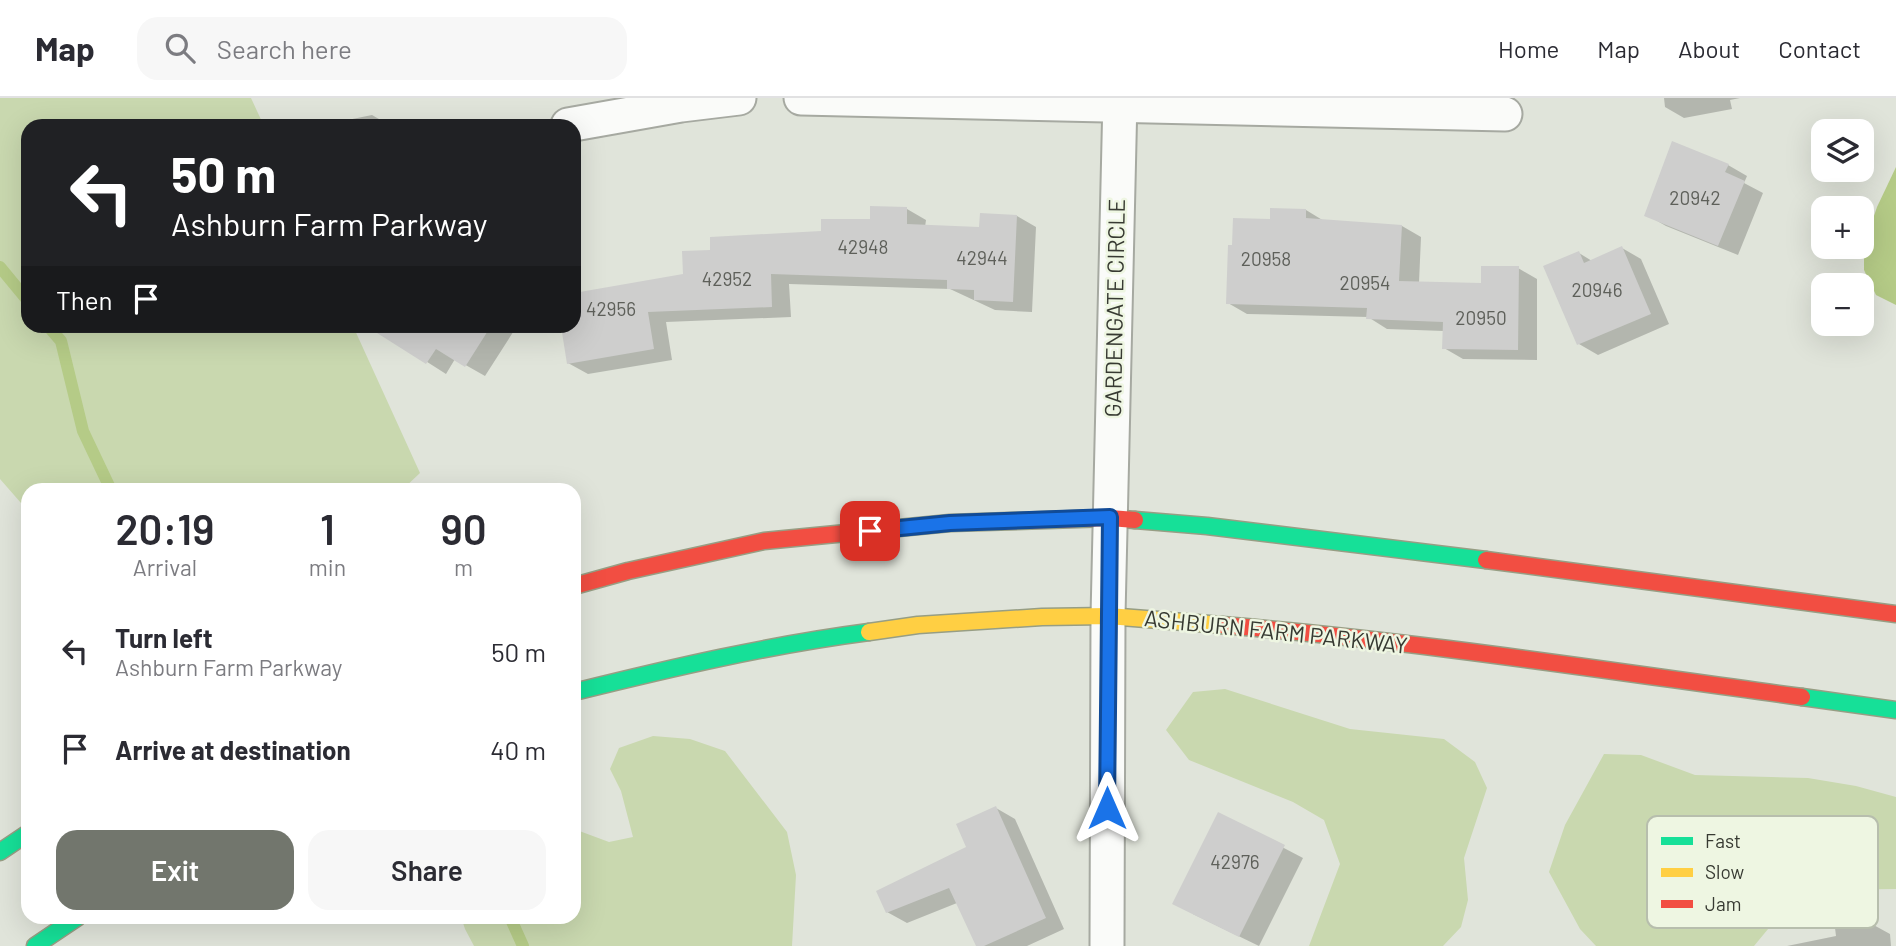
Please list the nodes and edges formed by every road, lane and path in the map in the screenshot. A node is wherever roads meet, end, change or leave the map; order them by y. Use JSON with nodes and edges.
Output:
{"nodes":[{"id":1,"x":739,"y":98,"type":"edge"},
{"id":2,"x":801,"y":98,"type":"edge"},
{"id":3,"x":1120,"y":101,"type":"edge"},
{"id":4,"x":1504,"y":114,"type":"dead end"},
{"id":5,"x":581,"y":123,"type":"edge"},
{"id":6,"x":1110,"y":517,"type":"junction"},
{"id":7,"x":581,"y":584,"type":"edge"},
{"id":8,"x":1896,"y":614,"type":"edge"},
{"id":9,"x":1108,"y":616,"type":"junction"},
{"id":10,"x":581,"y":690,"type":"edge"},
{"id":11,"x":1896,"y":710,"type":"edge"},
{"id":12,"x":21,"y":838,"type":"edge"},
{"id":13,"x":0,"y":852,"type":"edge"},
{"id":14,"x":68,"y":924,"type":"edge"},
{"id":15,"x":35,"y":946,"type":"edge"},
{"id":16,"x":1107,"y":946,"type":"edge"}],
"edges":[{"from":1,"to":5,"type":"street"},
{"from":2,"to":3,"type":"street"},
{"from":3,"to":4,"type":"street"},
{"from":3,"to":6,"type":"street","name":"GARDENGATE CIRCLE"},
{"from":6,"to":7,"type":"main road"},
{"from":6,"to":8,"type":"main road"},
{"from":6,"to":9,"type":"street","name":"GARDENGATE CIRCLE"},
{"from":9,"to":10,"type":"main road","name":"ASHBURN FARM PARKWAY"},
{"from":9,"to":11,"type":"main road","name":"ASHBURN FARM PARKWAY"},
{"from":9,"to":16,"type":"street","name":"GARDENGATE CIRCLE"},
{"from":12,"to":13,"type":"main road"},
{"from":14,"to":15,"type":"main road"}]}
